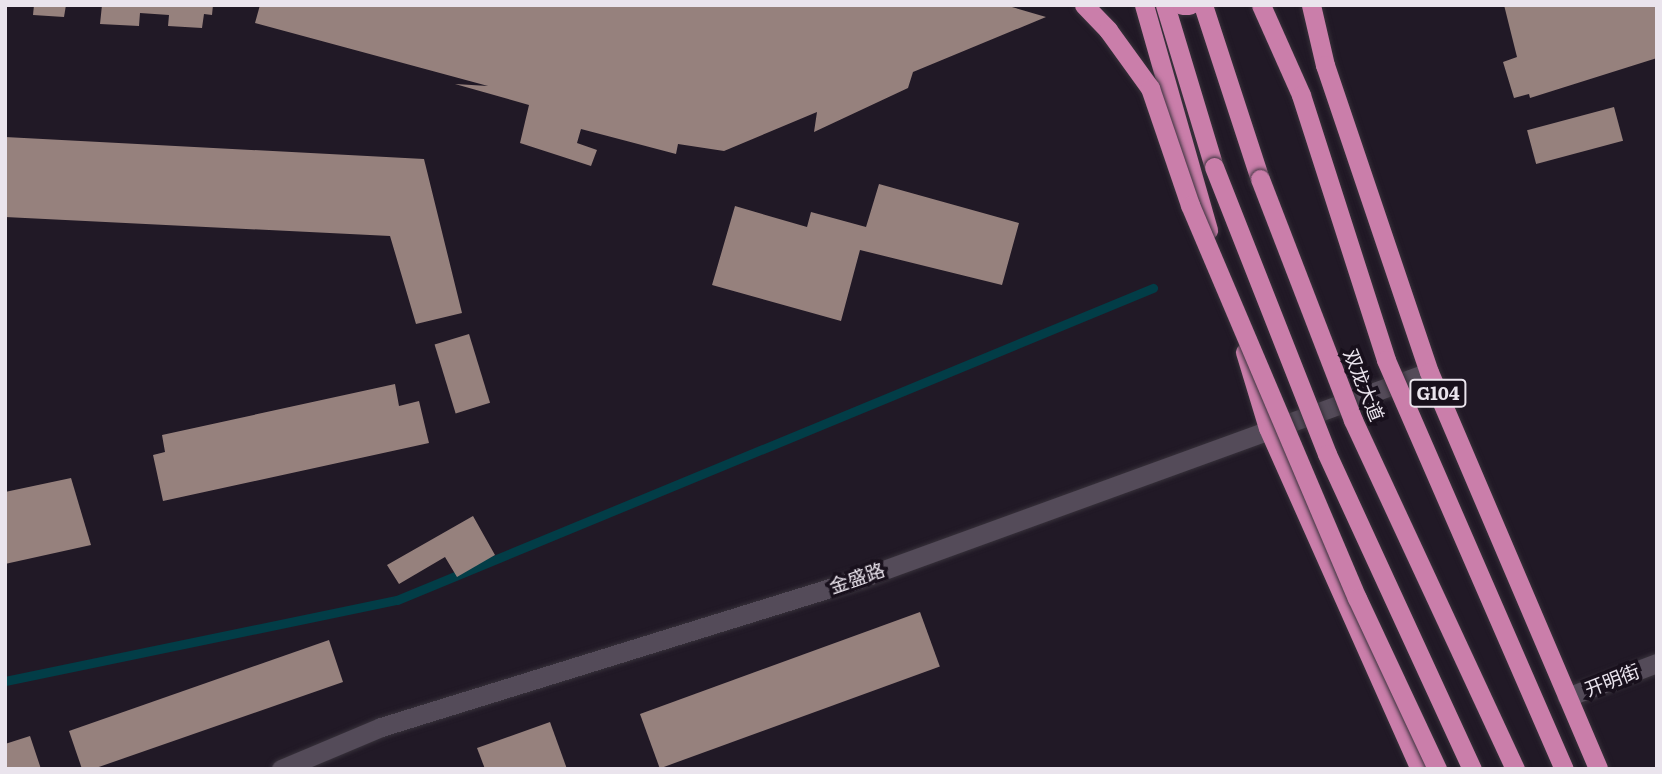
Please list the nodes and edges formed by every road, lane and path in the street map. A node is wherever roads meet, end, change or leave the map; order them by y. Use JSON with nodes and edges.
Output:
{"nodes":[{"id":1,"x":1084,"y":5,"type":"edge"},
{"id":2,"x":1144,"y":5,"type":"edge"},
{"id":3,"x":1165,"y":5,"type":"edge"},
{"id":4,"x":1182,"y":5,"type":"edge"},
{"id":5,"x":1189,"y":5,"type":"edge"},
{"id":6,"x":1203,"y":5,"type":"edge"},
{"id":7,"x":1261,"y":5,"type":"edge"},
{"id":8,"x":1311,"y":5,"type":"edge"},
{"id":9,"x":1429,"y":373,"type":"junction"},
{"id":10,"x":1268,"y":428,"type":"junction"},
{"id":11,"x":1657,"y":663,"type":"edge"},
{"id":12,"x":1567,"y":697,"type":"junction"},
{"id":13,"x":281,"y":769,"type":"edge"},
{"id":14,"x":1420,"y":769,"type":"edge"},
{"id":15,"x":1437,"y":769,"type":"edge"},
{"id":16,"x":1472,"y":769,"type":"edge"},
{"id":17,"x":1515,"y":769,"type":"edge"},
{"id":18,"x":1564,"y":769,"type":"edge"},
{"id":19,"x":1598,"y":769,"type":"edge"}],
"edges":[{"from":1,"to":15,"type":"highway","bridge":true},
{"from":2,"to":10,"type":"highway"},
{"from":3,"to":16,"type":"highway","bridge":true},
{"from":4,"to":5,"type":"highway"},
{"from":6,"to":17,"type":"highway","name":"双龙大道","bridge":true},
{"from":7,"to":18,"type":"highway","bridge":true},
{"from":8,"to":9,"type":"highway","number":"G104"},
{"from":9,"to":10,"type":"street","name":"金盛路"},
{"from":9,"to":12,"type":"highway","number":"G104"},
{"from":10,"to":13,"type":"street","name":"金盛路"},
{"from":10,"to":14,"type":"highway"},
{"from":11,"to":12,"type":"street","name":"开明街"},
{"from":12,"to":19,"type":"highway","number":"G104"}]}
